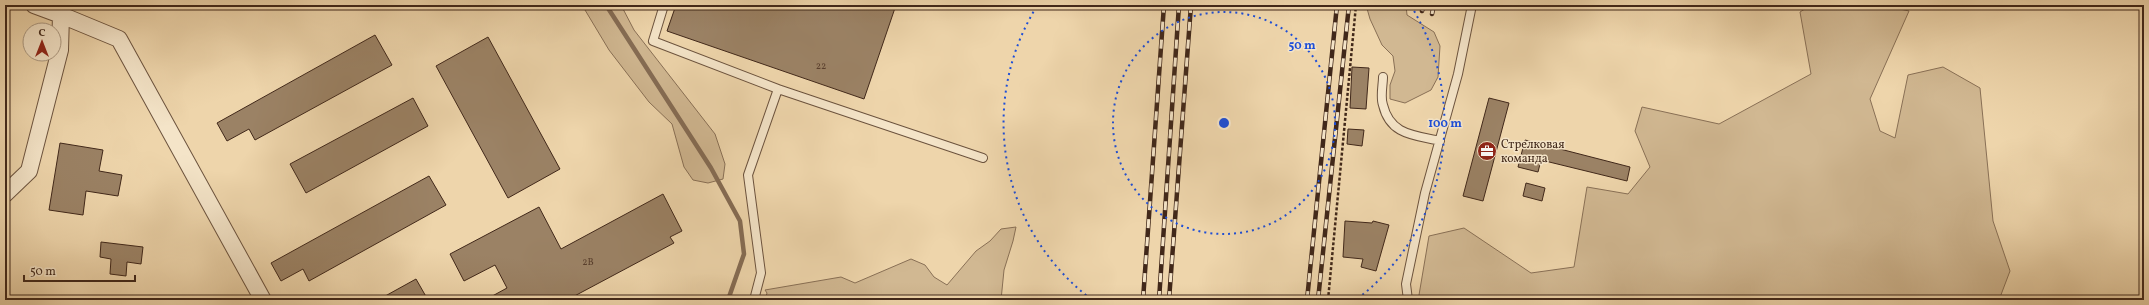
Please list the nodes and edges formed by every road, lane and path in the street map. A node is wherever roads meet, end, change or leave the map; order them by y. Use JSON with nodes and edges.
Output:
{"nodes":[{"id":1,"x":34,"y":5,"type":"edge"},
{"id":2,"x":664,"y":5,"type":"edge"},
{"id":3,"x":1356,"y":5,"type":"edge"},
{"id":4,"x":1472,"y":5,"type":"edge"},
{"id":5,"x":61,"y":15,"type":"junction"},
{"id":6,"x":1383,"y":77,"type":"dead end"},
{"id":7,"x":778,"y":89,"type":"junction"},
{"id":8,"x":1440,"y":140,"type":"junction"},
{"id":9,"x":983,"y":158,"type":"dead end"},
{"id":10,"x":5,"y":194,"type":"edge"},
{"id":11,"x":263,"y":300,"type":"edge"},
{"id":12,"x":754,"y":300,"type":"edge"},
{"id":13,"x":1328,"y":300,"type":"edge"},
{"id":14,"x":1408,"y":300,"type":"edge"}],
"edges":[{"from":1,"to":5,"type":"street"},
{"from":2,"to":7,"type":"lane"},
{"from":3,"to":13,"type":"path"},
{"from":4,"to":8,"type":"lane"},
{"from":5,"to":10,"type":"street"},
{"from":5,"to":11,"type":"street"},
{"from":6,"to":8,"type":"lane"},
{"from":7,"to":9,"type":"lane"},
{"from":7,"to":12,"type":"lane"},
{"from":8,"to":14,"type":"lane"}]}
